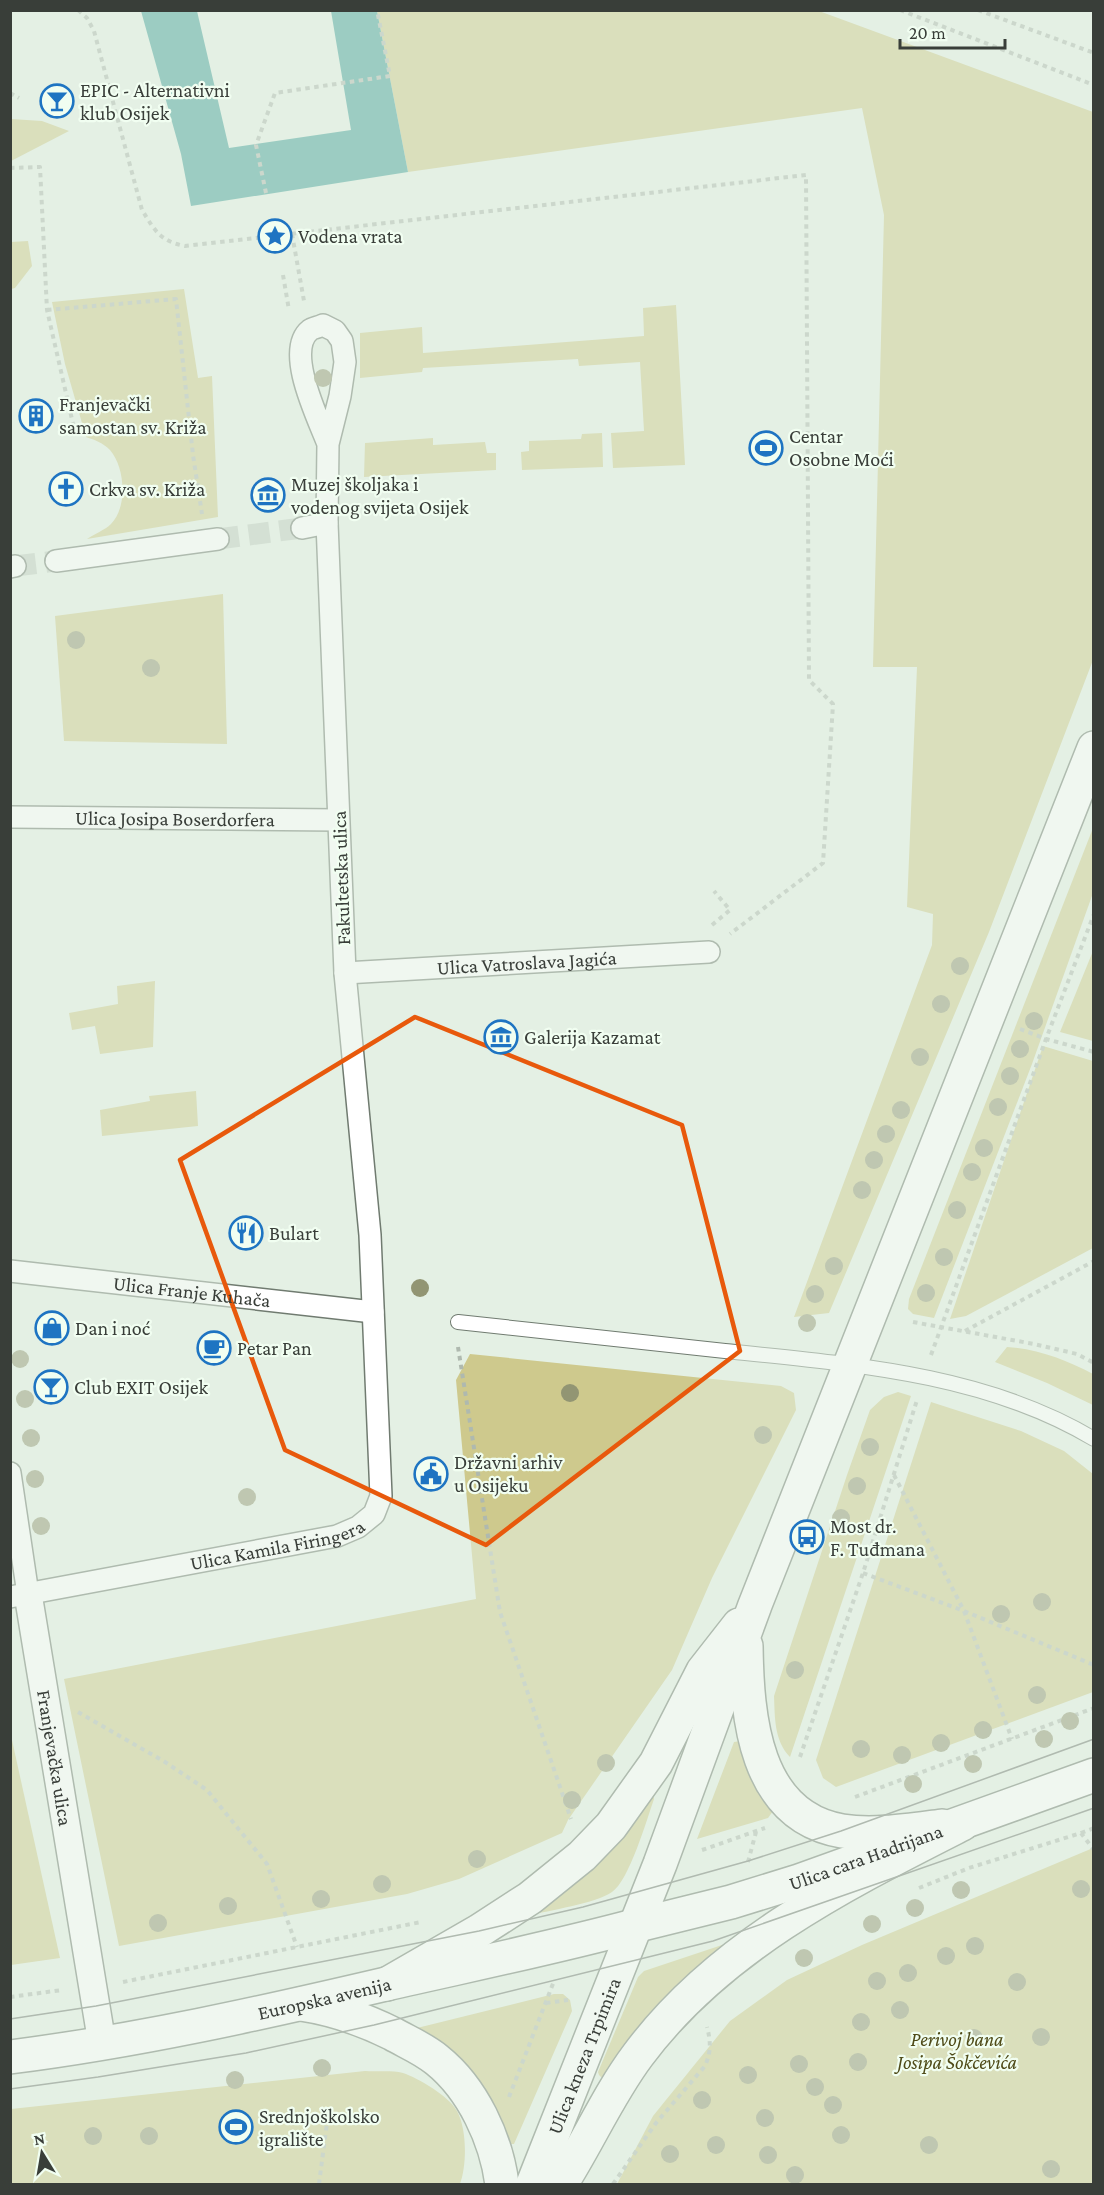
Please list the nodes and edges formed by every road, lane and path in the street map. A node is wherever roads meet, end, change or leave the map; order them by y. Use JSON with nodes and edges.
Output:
{"nodes":[{"id":1,"x":78,"y":10,"type":"edge"},
{"id":2,"x":377,"y":10,"type":"edge"},
{"id":3,"x":900,"y":10,"type":"edge"},
{"id":4,"x":978,"y":10,"type":"edge"},
{"id":5,"x":1094,"y":53,"type":"edge"},
{"id":6,"x":1094,"y":85,"type":"edge"},
{"id":7,"x":10,"y":93,"type":"edge"},
{"id":8,"x":19,"y":98,"type":"dead end"},
{"id":9,"x":10,"y":168,"type":"edge"},
{"id":10,"x":266,"y":193,"type":"dead end"},
{"id":11,"x":292,"y":234,"type":"junction"},
{"id":12,"x":305,"y":308,"type":"dead end"},
{"id":13,"x":47,"y":310,"type":"junction"},
{"id":14,"x":76,"y":437,"type":"dead end"},
{"id":15,"x":328,"y":444,"type":"junction"},
{"id":16,"x":201,"y":499,"type":"dead end"},
{"id":17,"x":327,"y":523,"type":"junction"},
{"id":18,"x":302,"y":528,"type":"tunnel mouth"},
{"id":19,"x":219,"y":539,"type":"tunnel mouth"},
{"id":20,"x":56,"y":561,"type":"tunnel mouth"},
{"id":21,"x":1094,"y":748,"type":"edge"},
{"id":22,"x":10,"y":817,"type":"edge"},
{"id":23,"x":338,"y":820,"type":"junction"},
{"id":24,"x":714,"y":891,"type":"dead end"},
{"id":25,"x":1094,"y":914,"type":"edge"},
{"id":26,"x":711,"y":925,"type":"dead end"},
{"id":27,"x":709,"y":952,"type":"joint"},
{"id":28,"x":345,"y":973,"type":"junction"},
{"id":29,"x":1011,"y":1026,"type":"dead end"},
{"id":30,"x":1046,"y":1039,"type":"junction"},
{"id":31,"x":1094,"y":1052,"type":"edge"},
{"id":32,"x":1094,"y":1261,"type":"edge"},
{"id":33,"x":10,"y":1271,"type":"edge"},
{"id":34,"x":373,"y":1311,"type":"junction"},
{"id":35,"x":458,"y":1322,"type":"dead end"},
{"id":36,"x":913,"y":1322,"type":"dead end"},
{"id":37,"x":941,"y":1327,"type":"junction"},
{"id":38,"x":964,"y":1331,"type":"junction"},
{"id":39,"x":458,"y":1346,"type":"dead end"},
{"id":40,"x":1094,"y":1363,"type":"edge"},
{"id":41,"x":850,"y":1365,"type":"junction"},
{"id":42,"x":924,"y":1378,"type":"junction"},
{"id":43,"x":1094,"y":1439,"type":"edge"},
{"id":44,"x":10,"y":1473,"type":"edge"},
{"id":45,"x":893,"y":1474,"type":"junction"},
{"id":46,"x":863,"y":1573,"type":"junction"},
{"id":47,"x":19,"y":1595,"type":"edge"},
{"id":48,"x":964,"y":1611,"type":"junction"},
{"id":49,"x":750,"y":1618,"type":"junction"},
{"id":50,"x":1094,"y":1665,"type":"edge"},
{"id":51,"x":76,"y":1711,"type":"dead end"},
{"id":52,"x":1012,"y":1739,"type":"dead end"},
{"id":53,"x":799,"y":1761,"type":"dead end"},
{"id":54,"x":1094,"y":1775,"type":"edge"},
{"id":55,"x":572,"y":1820,"type":"dead end"},
{"id":56,"x":962,"y":1824,"type":"junction"},
{"id":57,"x":1094,"y":1828,"type":"edge"},
{"id":58,"x":1081,"y":1833,"type":"junction"},
{"id":59,"x":1094,"y":1850,"type":"edge"},
{"id":60,"x":917,"y":1888,"type":"dead end"},
{"id":61,"x":634,"y":1926,"type":"junction"},
{"id":62,"x":570,"y":1943,"type":"junction"},
{"id":63,"x":297,"y":1948,"type":"dead end"},
{"id":64,"x":387,"y":1984,"type":"junction"},
{"id":65,"x":301,"y":2004,"type":"junction"},
{"id":66,"x":701,"y":2033,"type":"dead end"},
{"id":67,"x":102,"y":2043,"type":"junction"},
{"id":68,"x":10,"y":2057,"type":"edge"},
{"id":69,"x":328,"y":2115,"type":"dead end"},
{"id":70,"x":492,"y":2143,"type":"junction"},
{"id":71,"x":318,"y":2184,"type":"edge"},
{"id":72,"x":502,"y":2184,"type":"edge"},
{"id":73,"x":532,"y":2184,"type":"edge"},
{"id":74,"x":561,"y":2184,"type":"edge"},
{"id":75,"x":613,"y":2184,"type":"edge"}],
"edges":[{"from":1,"to":11,"type":"path"},
{"from":2,"to":10,"type":"path"},
{"from":3,"to":6,"type":"path"},
{"from":4,"to":5,"type":"path"},
{"from":7,"to":8,"type":"path"},
{"from":9,"to":13,"type":"path"},
{"from":11,"to":12,"type":"path"},
{"from":11,"to":27,"type":"path"},
{"from":13,"to":14,"type":"path"},
{"from":13,"to":16,"type":"path"},
{"from":15,"to":15,"type":"street","name":"Fakultetska ulica"},
{"from":15,"to":17,"type":"street","name":"Fakultetska ulica"},
{"from":17,"to":18,"type":"street"},
{"from":17,"to":23,"type":"street","name":"Fakultetska ulica"},
{"from":19,"to":20,"type":"street"},
{"from":21,"to":41,"type":"main road","name":"Ulica kneza Trpimira"},
{"from":22,"to":23,"type":"street","name":"Ulica Josipa Boserdorfera"},
{"from":23,"to":28,"type":"street","name":"Fakultetska ulica"},
{"from":24,"to":26,"type":"path"},
{"from":25,"to":30,"type":"path"},
{"from":27,"to":28,"type":"street","name":"Ulica Vatroslava Jagića"},
{"from":28,"to":34,"type":"street","name":"Fakultetska ulica"},
{"from":29,"to":30,"type":"path"},
{"from":30,"to":31,"type":"path"},
{"from":30,"to":37,"type":"path"},
{"from":32,"to":38,"type":"path"},
{"from":33,"to":34,"type":"street","name":"Ulica Franje Kuhača"},
{"from":34,"to":47,"type":"street","name":"Ulica Kamila Firingera"},
{"from":35,"to":41,"type":"lane"},
{"from":36,"to":37,"type":"path"},
{"from":37,"to":38,"type":"path"},
{"from":37,"to":42,"type":"path"},
{"from":38,"to":40,"type":"path"},
{"from":39,"to":55,"type":"path"},
{"from":41,"to":42,"type":"lane"},
{"from":41,"to":49,"type":"main road","name":"Ulica kneza Trpimira"},
{"from":42,"to":43,"type":"lane"},
{"from":42,"to":45,"type":"path"},
{"from":44,"to":47,"type":"street","name":"Franjevačka ulica"},
{"from":45,"to":46,"type":"path"},
{"from":45,"to":48,"type":"path"},
{"from":46,"to":48,"type":"path"},
{"from":46,"to":53,"type":"path"},
{"from":47,"to":67,"type":"street","name":"Franjevačka ulica"},
{"from":48,"to":50,"type":"path"},
{"from":48,"to":52,"type":"path"},
{"from":49,"to":56,"type":"main road"},
{"from":49,"to":61,"type":"main road","name":"Ulica kneza Trpimira"},
{"from":49,"to":64,"type":"main road"},
{"from":51,"to":63,"type":"path"},
{"from":54,"to":56,"type":"main road","name":"Ulica cara Hadrijana"},
{"from":56,"to":61,"type":"main road","name":"Ulica cara Hadrijana"},
{"from":56,"to":74,"type":"main road"},
{"from":57,"to":58,"type":"path"},
{"from":58,"to":59,"type":"path"},
{"from":58,"to":60,"type":"path"},
{"from":61,"to":62,"type":"main road","name":"Europska avenija"},
{"from":61,"to":73,"type":"main road","name":"Ulica kneza Trpimira"},
{"from":62,"to":64,"type":"main road","name":"Europska avenija"},
{"from":62,"to":70,"type":"path"},
{"from":64,"to":65,"type":"main road","name":"Europska avenija"},
{"from":65,"to":67,"type":"main road","name":"Europska avenija"},
{"from":65,"to":70,"type":"main road"},
{"from":66,"to":75,"type":"path"},
{"from":67,"to":68,"type":"main road","name":"Europska avenija"},
{"from":69,"to":71,"type":"path"},
{"from":70,"to":72,"type":"main road"}]}
